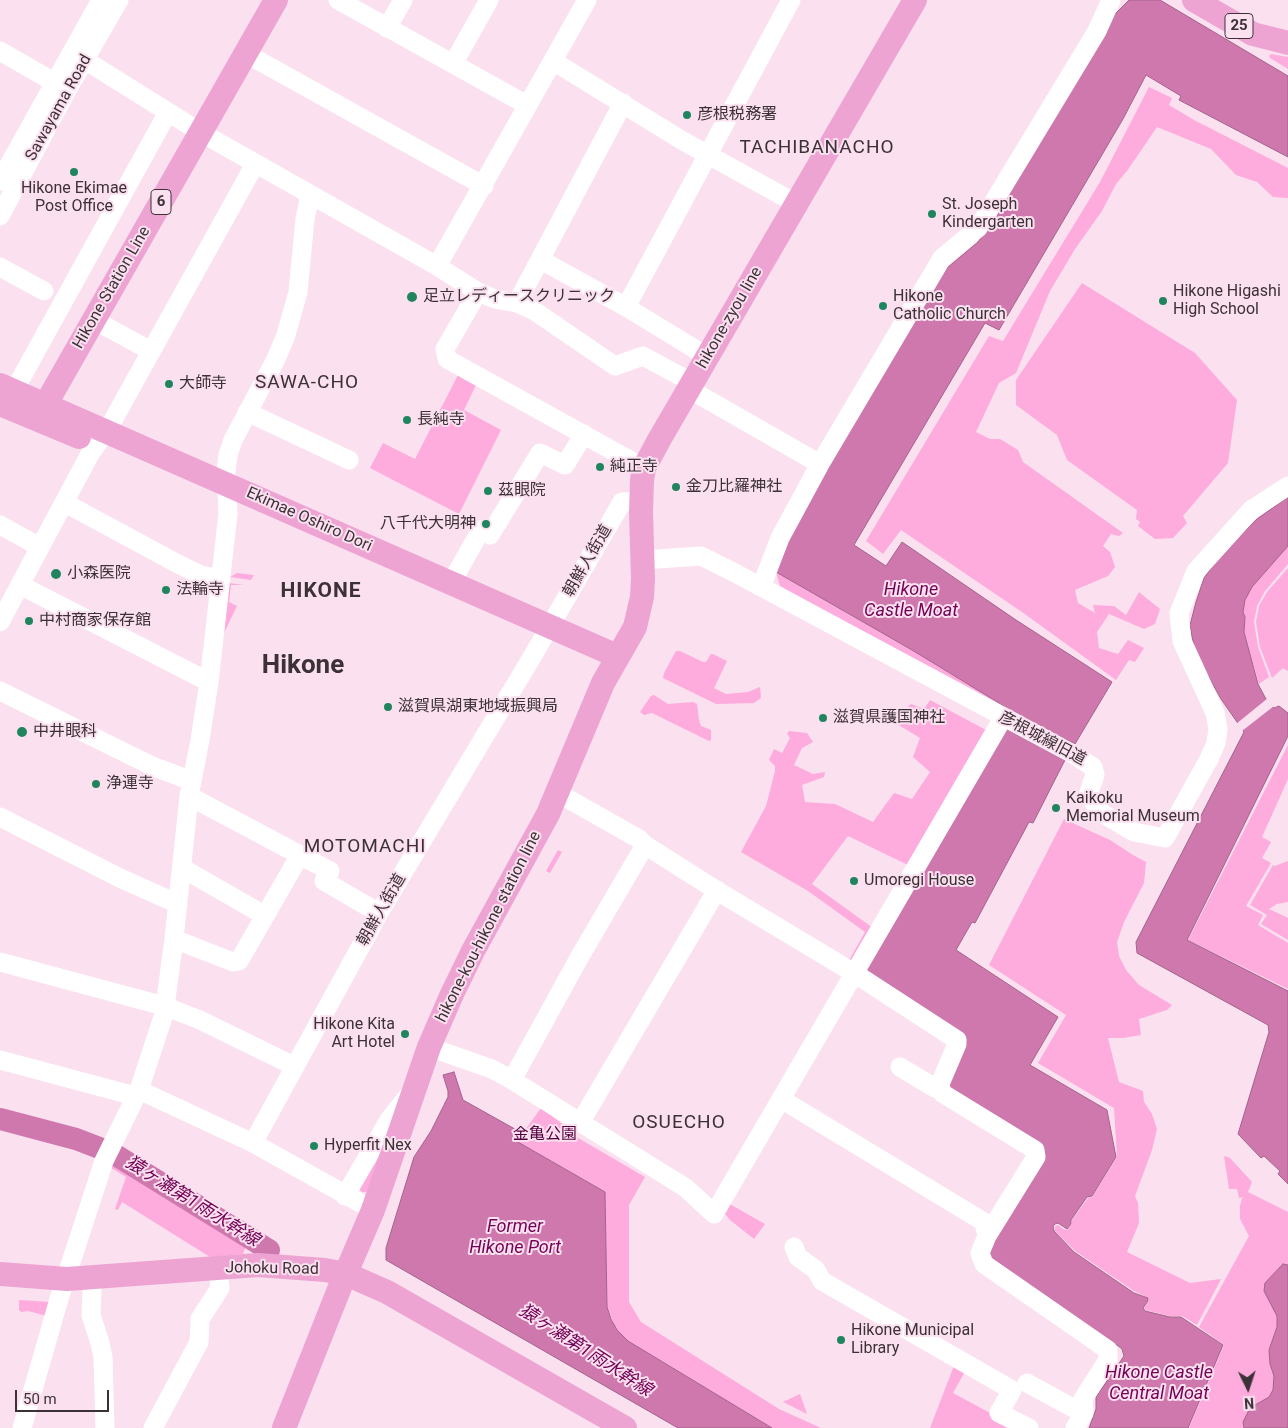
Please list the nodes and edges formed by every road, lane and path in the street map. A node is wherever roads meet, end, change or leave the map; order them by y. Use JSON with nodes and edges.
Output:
{"nodes":[{"id":1,"x":102,"y":0,"type":"edge"},
{"id":2,"x":119,"y":0,"type":"edge"},
{"id":3,"x":276,"y":0,"type":"edge"},
{"id":4,"x":338,"y":0,"type":"edge"},
{"id":5,"x":403,"y":0,"type":"edge"},
{"id":6,"x":488,"y":0,"type":"edge"},
{"id":7,"x":587,"y":0,"type":"edge"},
{"id":8,"x":791,"y":0,"type":"edge"},
{"id":9,"x":915,"y":0,"type":"edge"},
{"id":10,"x":1111,"y":0,"type":"edge"},
{"id":11,"x":1194,"y":0,"type":"edge"},
{"id":12,"x":387,"y":28,"type":"junction"},
{"id":13,"x":1288,"y":43,"type":"edge"},
{"id":14,"x":0,"y":51,"type":"edge"},
{"id":15,"x":245,"y":53,"type":"junction"},
{"id":16,"x":78,"y":56,"type":"junction"},
{"id":17,"x":553,"y":61,"type":"junction"},
{"id":18,"x":453,"y":64,"type":"junction"},
{"id":19,"x":61,"y":86,"type":"junction"},
{"id":20,"x":623,"y":103,"type":"junction"},
{"id":21,"x":527,"y":105,"type":"junction"},
{"id":22,"x":168,"y":112,"type":"junction"},
{"id":23,"x":200,"y":132,"type":"junction"},
{"id":24,"x":709,"y":155,"type":"junction"},
{"id":25,"x":255,"y":164,"type":"junction"},
{"id":26,"x":0,"y":181,"type":"edge"},
{"id":27,"x":484,"y":186,"type":"junction"},
{"id":28,"x":310,"y":195,"type":"junction"},
{"id":29,"x":797,"y":204,"type":"junction"},
{"id":30,"x":0,"y":216,"type":"edge"},
{"id":31,"x":541,"y":260,"type":"junction"},
{"id":32,"x":437,"y":266,"type":"junction"},
{"id":33,"x":0,"y":267,"type":"edge"},
{"id":34,"x":44,"y":291,"type":"dead end"},
{"id":35,"x":478,"y":292,"type":"junction"},
{"id":36,"x":517,"y":303,"type":"junction"},
{"id":37,"x":626,"y":307,"type":"junction"},
{"id":38,"x":94,"y":320,"type":"junction"},
{"id":39,"x":151,"y":351,"type":"junction"},
{"id":40,"x":708,"y":357,"type":"junction"},
{"id":41,"x":691,"y":386,"type":"junction"},
{"id":42,"x":4,"y":401,"type":"edge"},
{"id":43,"x":248,"y":412,"type":"junction"},
{"id":44,"x":43,"y":413,"type":"junction"},
{"id":45,"x":584,"y":434,"type":"junction"},
{"id":46,"x":102,"y":438,"type":"junction"},
{"id":47,"x":349,"y":460,"type":"dead end"},
{"id":48,"x":820,"y":464,"type":"junction"},
{"id":49,"x":644,"y":468,"type":"junction"},
{"id":50,"x":1288,"y":486,"type":"edge"},
{"id":51,"x":226,"y":493,"type":"junction"},
{"id":52,"x":641,"y":501,"type":"junction"},
{"id":53,"x":65,"y":503,"type":"junction"},
{"id":54,"x":0,"y":525,"type":"edge"},
{"id":55,"x":40,"y":547,"type":"junction"},
{"id":56,"x":643,"y":560,"type":"junction"},
{"id":57,"x":219,"y":579,"type":"junction"},
{"id":58,"x":451,"y":583,"type":"junction"},
{"id":59,"x":20,"y":585,"type":"junction"},
{"id":60,"x":759,"y":586,"type":"junction"},
{"id":61,"x":0,"y":622,"type":"edge"},
{"id":62,"x":546,"y":633,"type":"junction"},
{"id":63,"x":613,"y":663,"type":"junction"},
{"id":64,"x":209,"y":682,"type":"junction"},
{"id":65,"x":0,"y":691,"type":"edge"},
{"id":66,"x":1002,"y":718,"type":"junction"},
{"id":67,"x":190,"y":788,"type":"junction"},
{"id":68,"x":556,"y":792,"type":"junction"},
{"id":69,"x":2,"y":821,"type":"edge"},
{"id":70,"x":644,"y":845,"type":"junction"},
{"id":71,"x":300,"y":855,"type":"junction"},
{"id":72,"x":182,"y":868,"type":"junction"},
{"id":73,"x":717,"y":890,"type":"junction"},
{"id":74,"x":178,"y":904,"type":"junction"},
{"id":75,"x":379,"y":912,"type":"junction"},
{"id":76,"x":264,"y":914,"type":"junction"},
{"id":77,"x":174,"y":939,"type":"junction"},
{"id":78,"x":0,"y":962,"type":"edge"},
{"id":79,"x":854,"y":973,"type":"junction"},
{"id":80,"x":164,"y":1006,"type":"junction"},
{"id":81,"x":429,"y":1047,"type":"junction"},
{"id":82,"x":0,"y":1060,"type":"edge"},
{"id":83,"x":294,"y":1066,"type":"junction"},
{"id":84,"x":900,"y":1067,"type":"dead end"},
{"id":85,"x":512,"y":1080,"type":"junction"},
{"id":86,"x":415,"y":1087,"type":"junction"},
{"id":87,"x":941,"y":1088,"type":"junction"},
{"id":88,"x":137,"y":1093,"type":"junction"},
{"id":89,"x":781,"y":1099,"type":"junction"},
{"id":90,"x":580,"y":1123,"type":"junction"},
{"id":91,"x":253,"y":1143,"type":"junction"},
{"id":92,"x":345,"y":1196,"type":"junction"},
{"id":93,"x":373,"y":1210,"type":"junction"},
{"id":94,"x":987,"y":1236,"type":"junction"},
{"id":95,"x":794,"y":1248,"type":"dead end"},
{"id":96,"x":0,"y":1274,"type":"edge"},
{"id":97,"x":219,"y":1279,"type":"junction"},
{"id":98,"x":343,"y":1281,"type":"junction"},
{"id":99,"x":65,"y":1284,"type":"junction"},
{"id":100,"x":0,"y":1286,"type":"edge"},
{"id":101,"x":92,"y":1289,"type":"junction"},
{"id":102,"x":1027,"y":1383,"type":"dead end"},
{"id":103,"x":1084,"y":1408,"type":"junction"},
{"id":104,"x":22,"y":1428,"type":"edge"},
{"id":105,"x":105,"y":1428,"type":"edge"},
{"id":106,"x":153,"y":1428,"type":"edge"},
{"id":107,"x":284,"y":1428,"type":"edge"},
{"id":108,"x":599,"y":1428,"type":"edge"},
{"id":109,"x":625,"y":1428,"type":"edge"},
{"id":110,"x":1029,"y":1428,"type":"edge"},
{"id":111,"x":1076,"y":1428,"type":"edge"}],
"edges":[{"from":1,"to":16,"type":"street","name":"Sawayama Road"},
{"from":2,"to":16,"type":"street","name":"Sawayama Road"},
{"from":3,"to":15,"type":"main road","name":"Hikone Station Line","number":"6"},
{"from":4,"to":12,"type":"street"},
{"from":5,"to":12,"type":"street"},
{"from":6,"to":18,"type":"street"},
{"from":7,"to":17,"type":"street"},
{"from":8,"to":24,"type":"street"},
{"from":9,"to":29,"type":"main road","name":"hikone-zyou line"},
{"from":10,"to":48,"type":"street"},
{"from":11,"to":13,"type":"main road","number":"25"},
{"from":12,"to":18,"type":"street"},
{"from":14,"to":19,"type":"street"},
{"from":15,"to":23,"type":"main road","name":"Hikone Station Line","number":"6"},
{"from":15,"to":27,"type":"street"},
{"from":16,"to":19,"type":"street","name":"Sawayama Road"},
{"from":16,"to":22,"type":"street"},
{"from":17,"to":20,"type":"street"},
{"from":17,"to":21,"type":"street"},
{"from":18,"to":21,"type":"street"},
{"from":19,"to":26,"type":"street","name":"Sawayama Road"},
{"from":19,"to":30,"type":"street","name":"Sawayama Road"},
{"from":20,"to":24,"type":"street"},
{"from":20,"to":31,"type":"street"},
{"from":21,"to":27,"type":"street"},
{"from":22,"to":23,"type":"street"},
{"from":22,"to":42,"type":"street"},
{"from":23,"to":25,"type":"street"},
{"from":23,"to":38,"type":"main road","name":"Hikone Station Line","number":"6"},
{"from":24,"to":29,"type":"street"},
{"from":24,"to":37,"type":"street"},
{"from":25,"to":28,"type":"street"},
{"from":25,"to":39,"type":"street"},
{"from":27,"to":32,"type":"street"},
{"from":28,"to":32,"type":"street"},
{"from":28,"to":43,"type":"street"},
{"from":29,"to":40,"type":"main road","name":"hikone-zyou line"},
{"from":31,"to":36,"type":"street"},
{"from":31,"to":37,"type":"street"},
{"from":32,"to":35,"type":"street"},
{"from":33,"to":34,"type":"street"},
{"from":35,"to":36,"type":"street"},
{"from":35,"to":45,"type":"street"},
{"from":36,"to":41,"type":"street"},
{"from":37,"to":40,"type":"street"},
{"from":38,"to":39,"type":"street"},
{"from":38,"to":44,"type":"main road","name":"Hikone Station Line","number":"6"},
{"from":39,"to":46,"type":"street"},
{"from":40,"to":41,"type":"main road","name":"hikone-zyou line"},
{"from":41,"to":48,"type":"street"},
{"from":41,"to":49,"type":"main road","name":"hikone-zyou line"},
{"from":42,"to":44,"type":"main road","name":"Ekimae Oshiro Dori"},
{"from":43,"to":47,"type":"street"},
{"from":43,"to":51,"type":"street"},
{"from":44,"to":46,"type":"main road","name":"Ekimae Oshiro Dori"},
{"from":45,"to":49,"type":"street"},
{"from":45,"to":58,"type":"street"},
{"from":46,"to":51,"type":"main road","name":"Ekimae Oshiro Dori"},
{"from":46,"to":53,"type":"street"},
{"from":48,"to":60,"type":"street"},
{"from":49,"to":52,"type":"main road","name":"hikone-zyou line"},
{"from":50,"to":66,"type":"street","name":"彦根城線旧道"},
{"from":51,"to":57,"type":"street"},
{"from":51,"to":58,"type":"main road","name":"Ekimae Oshiro Dori"},
{"from":51,"to":62,"type":"main road","name":"Ekimae Oshiro Dori"},
{"from":52,"to":56,"type":"main road","name":"hikone-zyou line"},
{"from":52,"to":62,"type":"street","name":"朝鮮人街道"},
{"from":53,"to":55,"type":"street"},
{"from":53,"to":57,"type":"street"},
{"from":54,"to":55,"type":"street"},
{"from":55,"to":59,"type":"street"},
{"from":56,"to":60,"type":"street","name":"彦根城線旧道"},
{"from":56,"to":63,"type":"main road","name":"hikone-zyou line"},
{"from":57,"to":64,"type":"street"},
{"from":58,"to":62,"type":"main road","name":"Ekimae Oshiro Dori"},
{"from":59,"to":61,"type":"street"},
{"from":59,"to":64,"type":"street"},
{"from":60,"to":66,"type":"street","name":"彦根城線旧道"},
{"from":62,"to":63,"type":"main road","name":"Ekimae Oshiro Dori"},
{"from":62,"to":75,"type":"street","name":"朝鮮人街道"},
{"from":63,"to":68,"type":"main road","name":"hikone-kou-hikone station line"},
{"from":64,"to":67,"type":"street"},
{"from":65,"to":67,"type":"street"},
{"from":66,"to":79,"type":"street"},
{"from":67,"to":71,"type":"street"},
{"from":67,"to":72,"type":"street"},
{"from":68,"to":70,"type":"street"},
{"from":68,"to":81,"type":"main road","name":"hikone-kou-hikone station line"},
{"from":69,"to":74,"type":"street"},
{"from":70,"to":73,"type":"street"},
{"from":70,"to":85,"type":"street"},
{"from":71,"to":75,"type":"street"},
{"from":71,"to":76,"type":"street"},
{"from":72,"to":74,"type":"street"},
{"from":72,"to":76,"type":"street"},
{"from":73,"to":79,"type":"street"},
{"from":73,"to":90,"type":"street"},
{"from":74,"to":77,"type":"street"},
{"from":75,"to":83,"type":"street","name":"朝鮮人街道"},
{"from":76,"to":77,"type":"street"},
{"from":77,"to":80,"type":"street"},
{"from":78,"to":80,"type":"street"},
{"from":79,"to":87,"type":"street"},
{"from":79,"to":89,"type":"street"},
{"from":80,"to":83,"type":"street"},
{"from":80,"to":88,"type":"street"},
{"from":81,"to":85,"type":"street"},
{"from":81,"to":86,"type":"main road","name":"hikone-kou-hikone station line"},
{"from":82,"to":88,"type":"street"},
{"from":83,"to":91,"type":"street","name":"朝鮮人街道"},
{"from":84,"to":87,"type":"street"},
{"from":85,"to":90,"type":"street"},
{"from":86,"to":92,"type":"street"},
{"from":86,"to":93,"type":"main road","name":"hikone-kou-hikone station line"},
{"from":87,"to":94,"type":"street"},
{"from":88,"to":91,"type":"street"},
{"from":88,"to":99,"type":"street"},
{"from":89,"to":90,"type":"street"},
{"from":89,"to":94,"type":"street"},
{"from":91,"to":92,"type":"street"},
{"from":92,"to":93,"type":"street"},
{"from":93,"to":98,"type":"main road","name":"hikone-kou-hikone station line"},
{"from":94,"to":103,"type":"street"},
{"from":95,"to":110,"type":"street"},
{"from":96,"to":99,"type":"main road","name":"Johoku Road"},
{"from":97,"to":98,"type":"main road","name":"Johoku Road"},
{"from":97,"to":101,"type":"main road","name":"Johoku Road"},
{"from":97,"to":106,"type":"street"},
{"from":98,"to":99,"type":"main road","name":"Johoku Road"},
{"from":98,"to":107,"type":"main road","name":"hikone-kou-hikone station line"},
{"from":98,"to":108,"type":"main road","name":"Johoku Road"},
{"from":98,"to":109,"type":"main road","name":"Johoku Road"},
{"from":99,"to":100,"type":"main road","name":"Johoku Road"},
{"from":99,"to":101,"type":"main road","name":"Johoku Road"},
{"from":99,"to":104,"type":"street"},
{"from":101,"to":105,"type":"street"},
{"from":102,"to":103,"type":"street"},
{"from":103,"to":111,"type":"street"}]}
